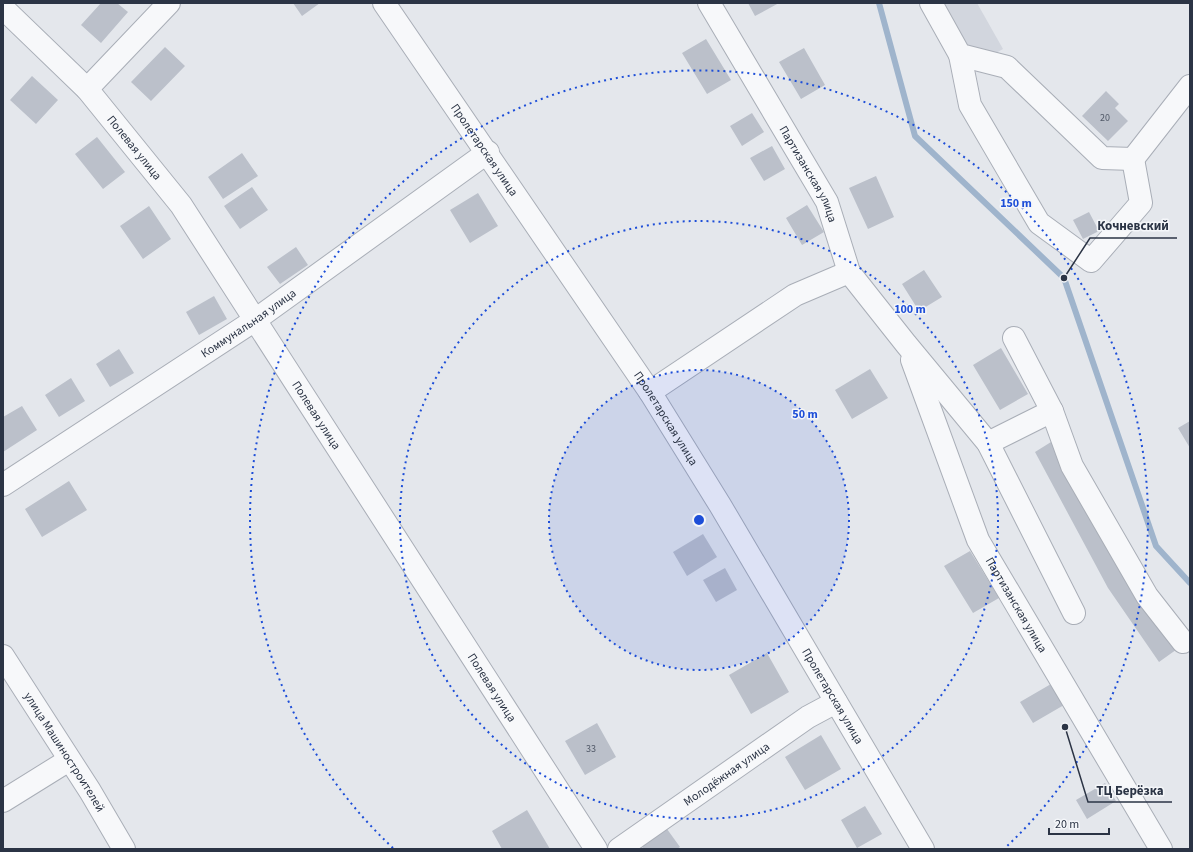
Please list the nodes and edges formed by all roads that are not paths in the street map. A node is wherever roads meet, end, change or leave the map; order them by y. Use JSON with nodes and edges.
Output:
{"nodes":[{"id":1,"x":169,"y":3,"type":"edge"},
{"id":2,"x":384,"y":3,"type":"edge"},
{"id":3,"x":709,"y":3,"type":"edge"},
{"id":4,"x":931,"y":3,"type":"edge"},
{"id":5,"x":3,"y":8,"type":"edge"},
{"id":6,"x":960,"y":55,"type":"junction"},
{"id":7,"x":1190,"y":86,"type":"edge"},
{"id":8,"x":87,"y":89,"type":"junction"},
{"id":9,"x":488,"y":152,"type":"junction"},
{"id":10,"x":1133,"y":159,"type":"junction"},
{"id":11,"x":849,"y":272,"type":"junction"},
{"id":12,"x":255,"y":320,"type":"junction"},
{"id":13,"x":1014,"y":338,"type":"dead end"},
{"id":14,"x":906,"y":344,"type":"junction"},
{"id":15,"x":650,"y":392,"type":"junction"},
{"id":16,"x":1052,"y":411,"type":"junction"},
{"id":17,"x":988,"y":443,"type":"junction"},
{"id":18,"x":3,"y":485,"type":"edge"},
{"id":19,"x":1074,"y":613,"type":"dead end"},
{"id":20,"x":1183,"y":642,"type":"dead end"},
{"id":21,"x":3,"y":656,"type":"edge"},
{"id":22,"x":836,"y":702,"type":"junction"},
{"id":23,"x":69,"y":760,"type":"junction"},
{"id":24,"x":3,"y":801,"type":"edge"},
{"id":25,"x":124,"y":849,"type":"edge"},
{"id":26,"x":596,"y":849,"type":"edge"},
{"id":27,"x":619,"y":849,"type":"edge"},
{"id":28,"x":923,"y":849,"type":"edge"},
{"id":29,"x":1161,"y":849,"type":"edge"}],
"edges":[{"from":1,"to":8,"type":"street"},
{"from":2,"to":9,"type":"street","name":"Пролетарская улица"},
{"from":3,"to":11,"type":"street","name":"Партизанская улица"},
{"from":4,"to":6,"type":"street"},
{"from":5,"to":8,"type":"street","name":"Полевая улица"},
{"from":6,"to":10,"type":"street"},
{"from":6,"to":10,"type":"street"},
{"from":7,"to":10,"type":"street"},
{"from":8,"to":12,"type":"street","name":"Полевая улица"},
{"from":9,"to":12,"type":"street","name":"Коммунальная улица"},
{"from":9,"to":15,"type":"street","name":"Пролетарская улица"},
{"from":11,"to":14,"type":"street","name":"Партизанская улица"},
{"from":11,"to":15,"type":"street"},
{"from":12,"to":18,"type":"street","name":"Коммунальная улица"},
{"from":12,"to":26,"type":"street","name":"Полевая улица"},
{"from":13,"to":16,"type":"street"},
{"from":14,"to":17,"type":"street","name":"Партизанская улица"},
{"from":14,"to":29,"type":"street","name":"Партизанская улица"},
{"from":15,"to":22,"type":"street","name":"Пролетарская улица"},
{"from":16,"to":17,"type":"street"},
{"from":16,"to":20,"type":"street"},
{"from":17,"to":19,"type":"street","name":"Партизанская улица"},
{"from":21,"to":23,"type":"street","name":"улица Машиностроителей"},
{"from":22,"to":27,"type":"street","name":"Молодёжная улица"},
{"from":22,"to":28,"type":"street","name":"Пролетарская улица"},
{"from":23,"to":24,"type":"street"},
{"from":23,"to":25,"type":"street","name":"улица Машиностроителей"}]}
